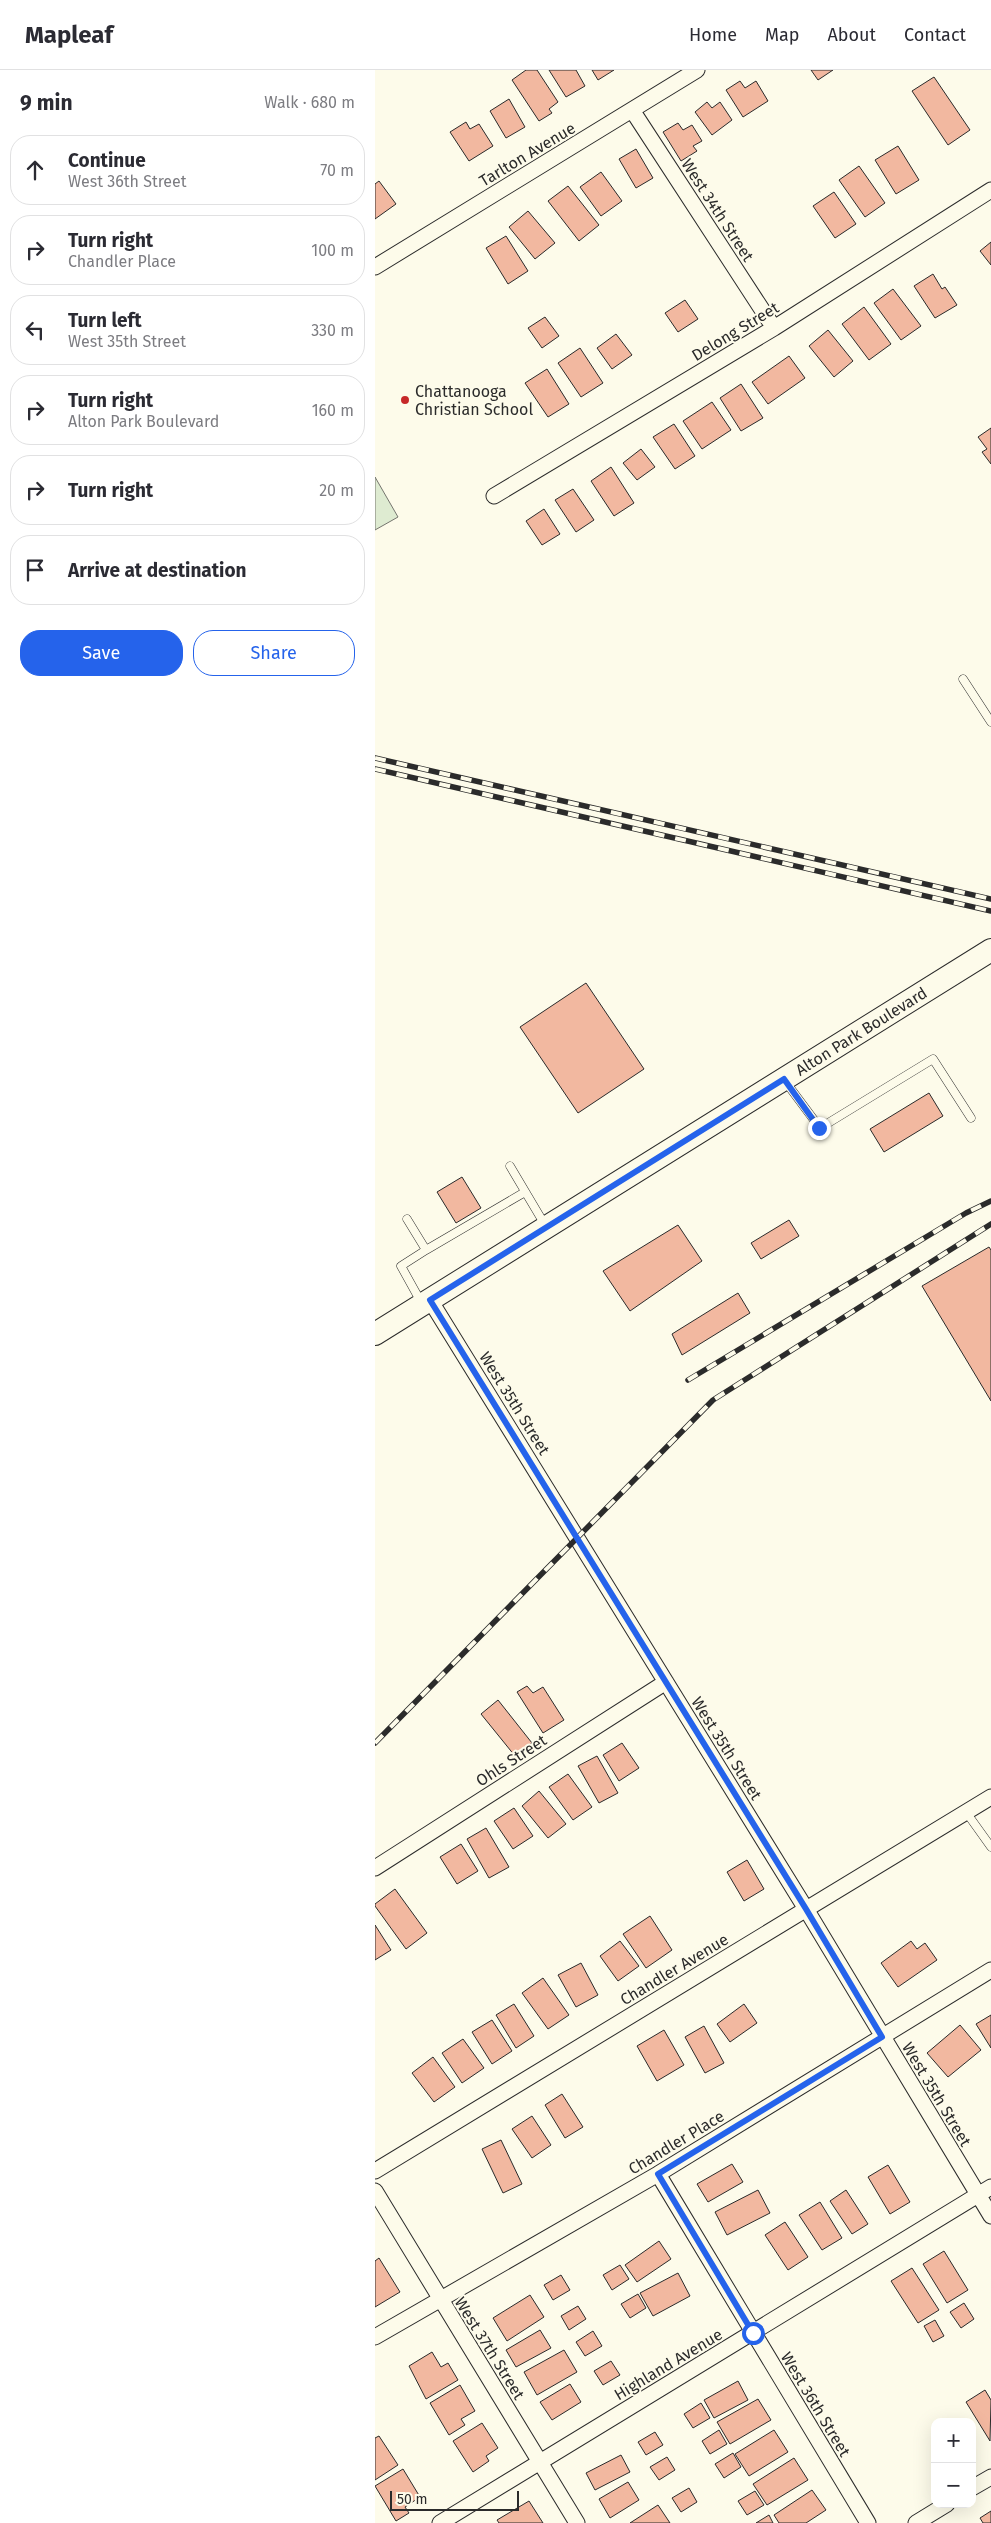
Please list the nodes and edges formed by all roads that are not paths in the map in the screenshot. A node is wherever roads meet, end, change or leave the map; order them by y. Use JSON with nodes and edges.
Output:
{"nodes":[{"id":1,"x":697,"y":70,"type":"edge"},
{"id":2,"x":632,"y":110,"type":"junction"},
{"id":3,"x":991,"y":190,"type":"edge"},
{"id":4,"x":375,"y":267,"type":"edge"},
{"id":5,"x":774,"y":328,"type":"junction"},
{"id":6,"x":494,"y":496,"type":"dead end"},
{"id":7,"x":963,"y":679,"type":"dead end"},
{"id":8,"x":991,"y":722,"type":"edge"},
{"id":9,"x":991,"y":950,"type":"edge"},
{"id":10,"x":784,"y":1079,"type":"junction"},
{"id":11,"x":971,"y":1118,"type":"dead end"},
{"id":12,"x":510,"y":1166,"type":"dead end"},
{"id":13,"x":525,"y":1192,"type":"junction"},
{"id":14,"x":407,"y":1219,"type":"dead end"},
{"id":15,"x":546,"y":1227,"type":"junction"},
{"id":16,"x":426,"y":1250,"type":"junction"},
{"id":17,"x":427,"y":1302,"type":"junction"},
{"id":18,"x":375,"y":1334,"type":"edge"},
{"id":19,"x":666,"y":1682,"type":"junction"},
{"id":20,"x":991,"y":1797,"type":"edge"},
{"id":21,"x":966,"y":1812,"type":"junction"},
{"id":22,"x":991,"y":1847,"type":"edge"},
{"id":23,"x":375,"y":1868,"type":"edge"},
{"id":24,"x":806,"y":1909,"type":"junction"},
{"id":25,"x":991,"y":1970,"type":"edge"},
{"id":26,"x":882,"y":2037,"type":"junction"},
{"id":27,"x":375,"y":2171,"type":"edge"},
{"id":28,"x":658,"y":2174,"type":"junction"},
{"id":29,"x":375,"y":2191,"type":"edge"},
{"id":30,"x":985,"y":2191,"type":"edge"},
{"id":31,"x":991,"y":2216,"type":"edge"},
{"id":32,"x":440,"y":2299,"type":"junction"},
{"id":33,"x":753,"y":2333,"type":"junction"},
{"id":34,"x":375,"y":2337,"type":"edge"},
{"id":35,"x":541,"y":2463,"type":"junction"},
{"id":36,"x":991,"y":2477,"type":"edge"},
{"id":37,"x":976,"y":2486,"type":"edge"},
{"id":38,"x":940,"y":2508,"type":"edge"},
{"id":39,"x":440,"y":2523,"type":"edge"},
{"id":40,"x":577,"y":2523,"type":"edge"},
{"id":41,"x":868,"y":2523,"type":"edge"},
{"id":42,"x":916,"y":2523,"type":"edge"}],
"edges":[{"from":1,"to":2,"type":"street","name":"Tarlton Avenue"},
{"from":2,"to":4,"type":"street","name":"Tarlton Avenue"},
{"from":2,"to":5,"type":"street","name":"West 34th Street"},
{"from":3,"to":5,"type":"street","name":"Delong Street"},
{"from":5,"to":6,"type":"street","name":"Delong Street"},
{"from":7,"to":8,"type":"lane"},
{"from":9,"to":10,"type":"main road","name":"Alton Park Boulevard"},
{"from":10,"to":11,"type":"lane"},
{"from":10,"to":15,"type":"main road","name":"Alton Park Boulevard"},
{"from":12,"to":13,"type":"lane"},
{"from":13,"to":15,"type":"lane"},
{"from":13,"to":16,"type":"lane"},
{"from":14,"to":16,"type":"lane"},
{"from":15,"to":17,"type":"main road","name":"Alton Park Boulevard"},
{"from":16,"to":17,"type":"lane"},
{"from":17,"to":18,"type":"main road","name":"Alton Park Boulevard"},
{"from":17,"to":19,"type":"street","name":"West 35th Street"},
{"from":19,"to":23,"type":"street","name":"Ohls Street"},
{"from":19,"to":24,"type":"street","name":"West 35th Street"},
{"from":20,"to":21,"type":"street","name":"Chandler Avenue"},
{"from":21,"to":22,"type":"lane"},
{"from":21,"to":24,"type":"street","name":"Chandler Avenue"},
{"from":24,"to":26,"type":"street","name":"West 35th Street"},
{"from":24,"to":27,"type":"street","name":"Chandler Avenue"},
{"from":25,"to":26,"type":"street","name":"Chandler Place"},
{"from":26,"to":28,"type":"street","name":"Chandler Place"},
{"from":26,"to":30,"type":"street","name":"West 35th Street"},
{"from":28,"to":32,"type":"street","name":"Chandler Place"},
{"from":28,"to":33,"type":"street","name":"West 36th Street"},
{"from":29,"to":32,"type":"street","name":"West 37th Street"},
{"from":30,"to":31,"type":"street","name":"West 35th Street"},
{"from":30,"to":33,"type":"street","name":"Highland Avenue"},
{"from":32,"to":34,"type":"street","name":"Chandler Place"},
{"from":32,"to":35,"type":"street","name":"West 37th Street"},
{"from":33,"to":35,"type":"street","name":"Highland Avenue"},
{"from":33,"to":41,"type":"street","name":"West 36th Street"},
{"from":35,"to":39,"type":"street","name":"Highland Avenue"},
{"from":35,"to":40,"type":"street","name":"West 37th Street"},
{"from":36,"to":37,"type":"street"},
{"from":38,"to":42,"type":"street"}]}
